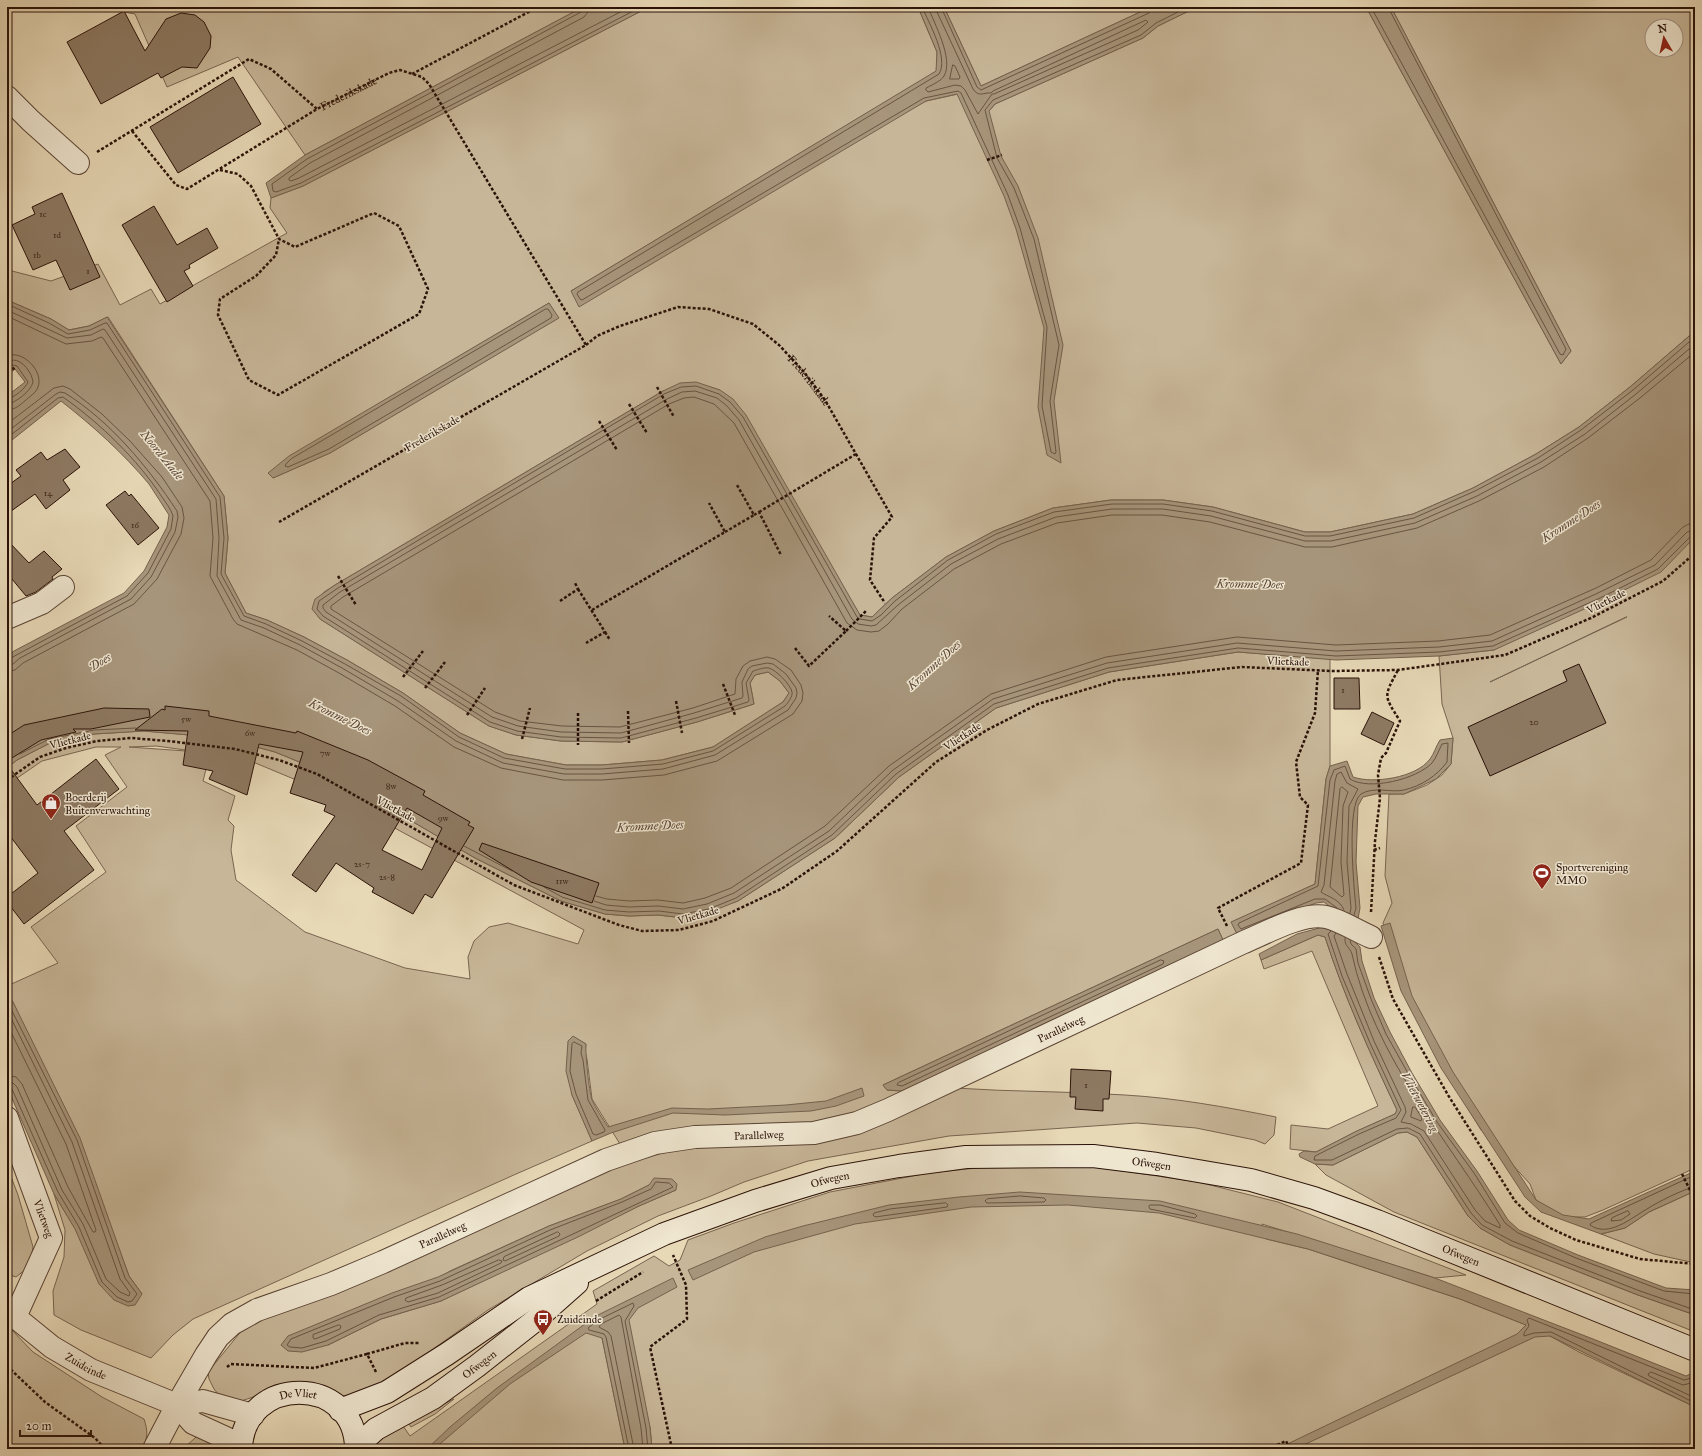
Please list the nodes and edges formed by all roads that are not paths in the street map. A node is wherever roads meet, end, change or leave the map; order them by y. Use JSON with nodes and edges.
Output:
{"nodes":[{"id":1,"x":7,"y":97,"type":"edge"},
{"id":2,"x":78,"y":163,"type":"road end"},
{"id":3,"x":64,"y":587,"type":"dead end"},
{"id":4,"x":7,"y":618,"type":"edge"},
{"id":5,"x":1365,"y":935,"type":"road end"},
{"id":6,"x":7,"y":1118,"type":"edge"},
{"id":7,"x":594,"y":1268,"type":"junction"},
{"id":8,"x":11,"y":1313,"type":"edge"},
{"id":9,"x":1695,"y":1350,"type":"edge"},
{"id":10,"x":177,"y":1405,"type":"junction"},
{"id":11,"x":340,"y":1410,"type":"junction"},
{"id":12,"x":253,"y":1415,"type":"junction"},
{"id":13,"x":241,"y":1447,"type":"edge"},
{"id":14,"x":356,"y":1448,"type":"edge"},
{"id":15,"x":154,"y":1449,"type":"edge"}],
"edges":[{"from":1,"to":2,"type":"street"},
{"from":3,"to":4,"type":"street"},
{"from":5,"to":10,"type":"street","name":"Parallelweg"},
{"from":6,"to":8,"type":"street","name":"Vlietweg"},
{"from":7,"to":9,"type":"street","name":"Ofwegen"},
{"from":7,"to":11,"type":"street","name":"Ofwegen"},
{"from":7,"to":14,"type":"street","name":"Ofwegen"},
{"from":8,"to":10,"type":"street","name":"Zuideinde"},
{"from":10,"to":12,"type":"street"},
{"from":10,"to":13,"type":"street","name":"Zuideinde"},
{"from":10,"to":15,"type":"street","name":"Parallelweg"},
{"from":11,"to":12,"type":"street","name":"De Vliet"},
{"from":11,"to":14,"type":"street","name":"De Vliet"},
{"from":12,"to":13,"type":"street","name":"De Vliet"}]}
